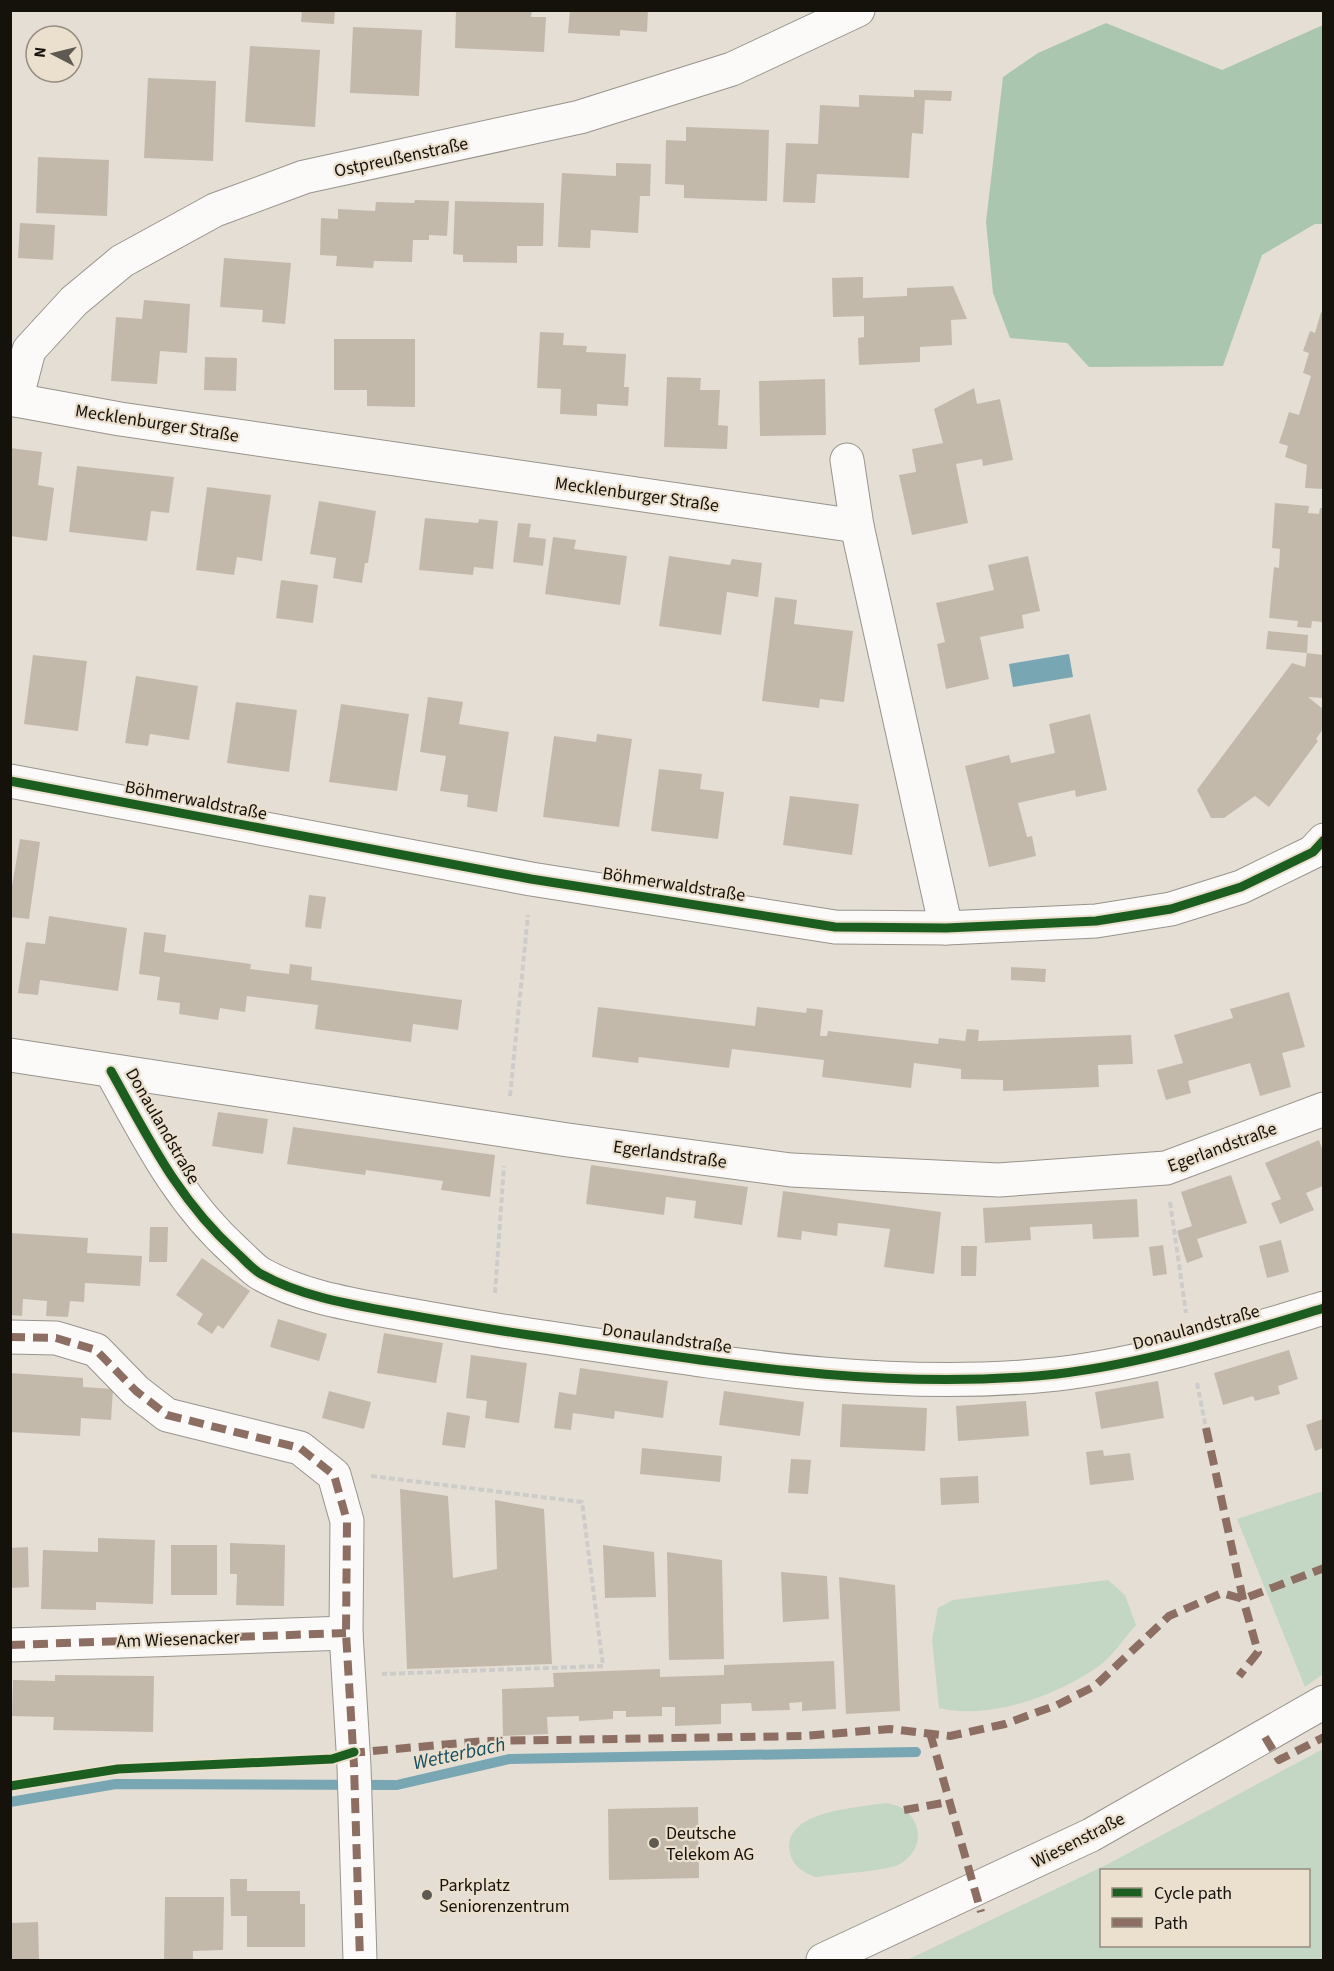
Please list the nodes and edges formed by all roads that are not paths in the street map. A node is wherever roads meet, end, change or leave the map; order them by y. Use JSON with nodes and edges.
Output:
{"nodes":[{"id":1,"x":858,"y":10,"type":"edge"},
{"id":2,"x":13,"y":400,"type":"edge"},
{"id":3,"x":847,"y":460,"type":"dead end"},
{"id":4,"x":857,"y":526,"type":"junction"},
{"id":5,"x":10,"y":781,"type":"edge"},
{"id":6,"x":1323,"y":840,"type":"edge"},
{"id":7,"x":946,"y":928,"type":"junction"},
{"id":8,"x":10,"y":1055,"type":"edge"},
{"id":9,"x":111,"y":1071,"type":"junction"},
{"id":10,"x":1323,"y":1108,"type":"edge"},
{"id":11,"x":1323,"y":1308,"type":"edge"},
{"id":12,"x":10,"y":1337,"type":"edge"},
{"id":13,"x":346,"y":1633,"type":"junction"},
{"id":14,"x":10,"y":1645,"type":"edge"},
{"id":15,"x":1323,"y":1702,"type":"edge"},
{"id":16,"x":360,"y":1960,"type":"edge"},
{"id":17,"x":823,"y":1960,"type":"edge"}],
"edges":[{"from":1,"to":2,"type":"street","name":"Ostpreußenstraße"},
{"from":2,"to":4,"type":"street","name":"Mecklenburger Straße"},
{"from":3,"to":4,"type":"street"},
{"from":4,"to":7,"type":"street"},
{"from":5,"to":7,"type":"street","name":"Böhmerwaldstraße"},
{"from":6,"to":7,"type":"street","name":"Böhmerwaldstraße"},
{"from":8,"to":9,"type":"street","name":"Egerlandstraße"},
{"from":9,"to":10,"type":"street","name":"Egerlandstraße"},
{"from":9,"to":11,"type":"street","name":"Donaulandstraße"},
{"from":12,"to":13,"type":"street"},
{"from":13,"to":14,"type":"street","name":"Am Wiesenacker"},
{"from":13,"to":16,"type":"street"},
{"from":15,"to":17,"type":"street","name":"Wiesenstraße"}]}
